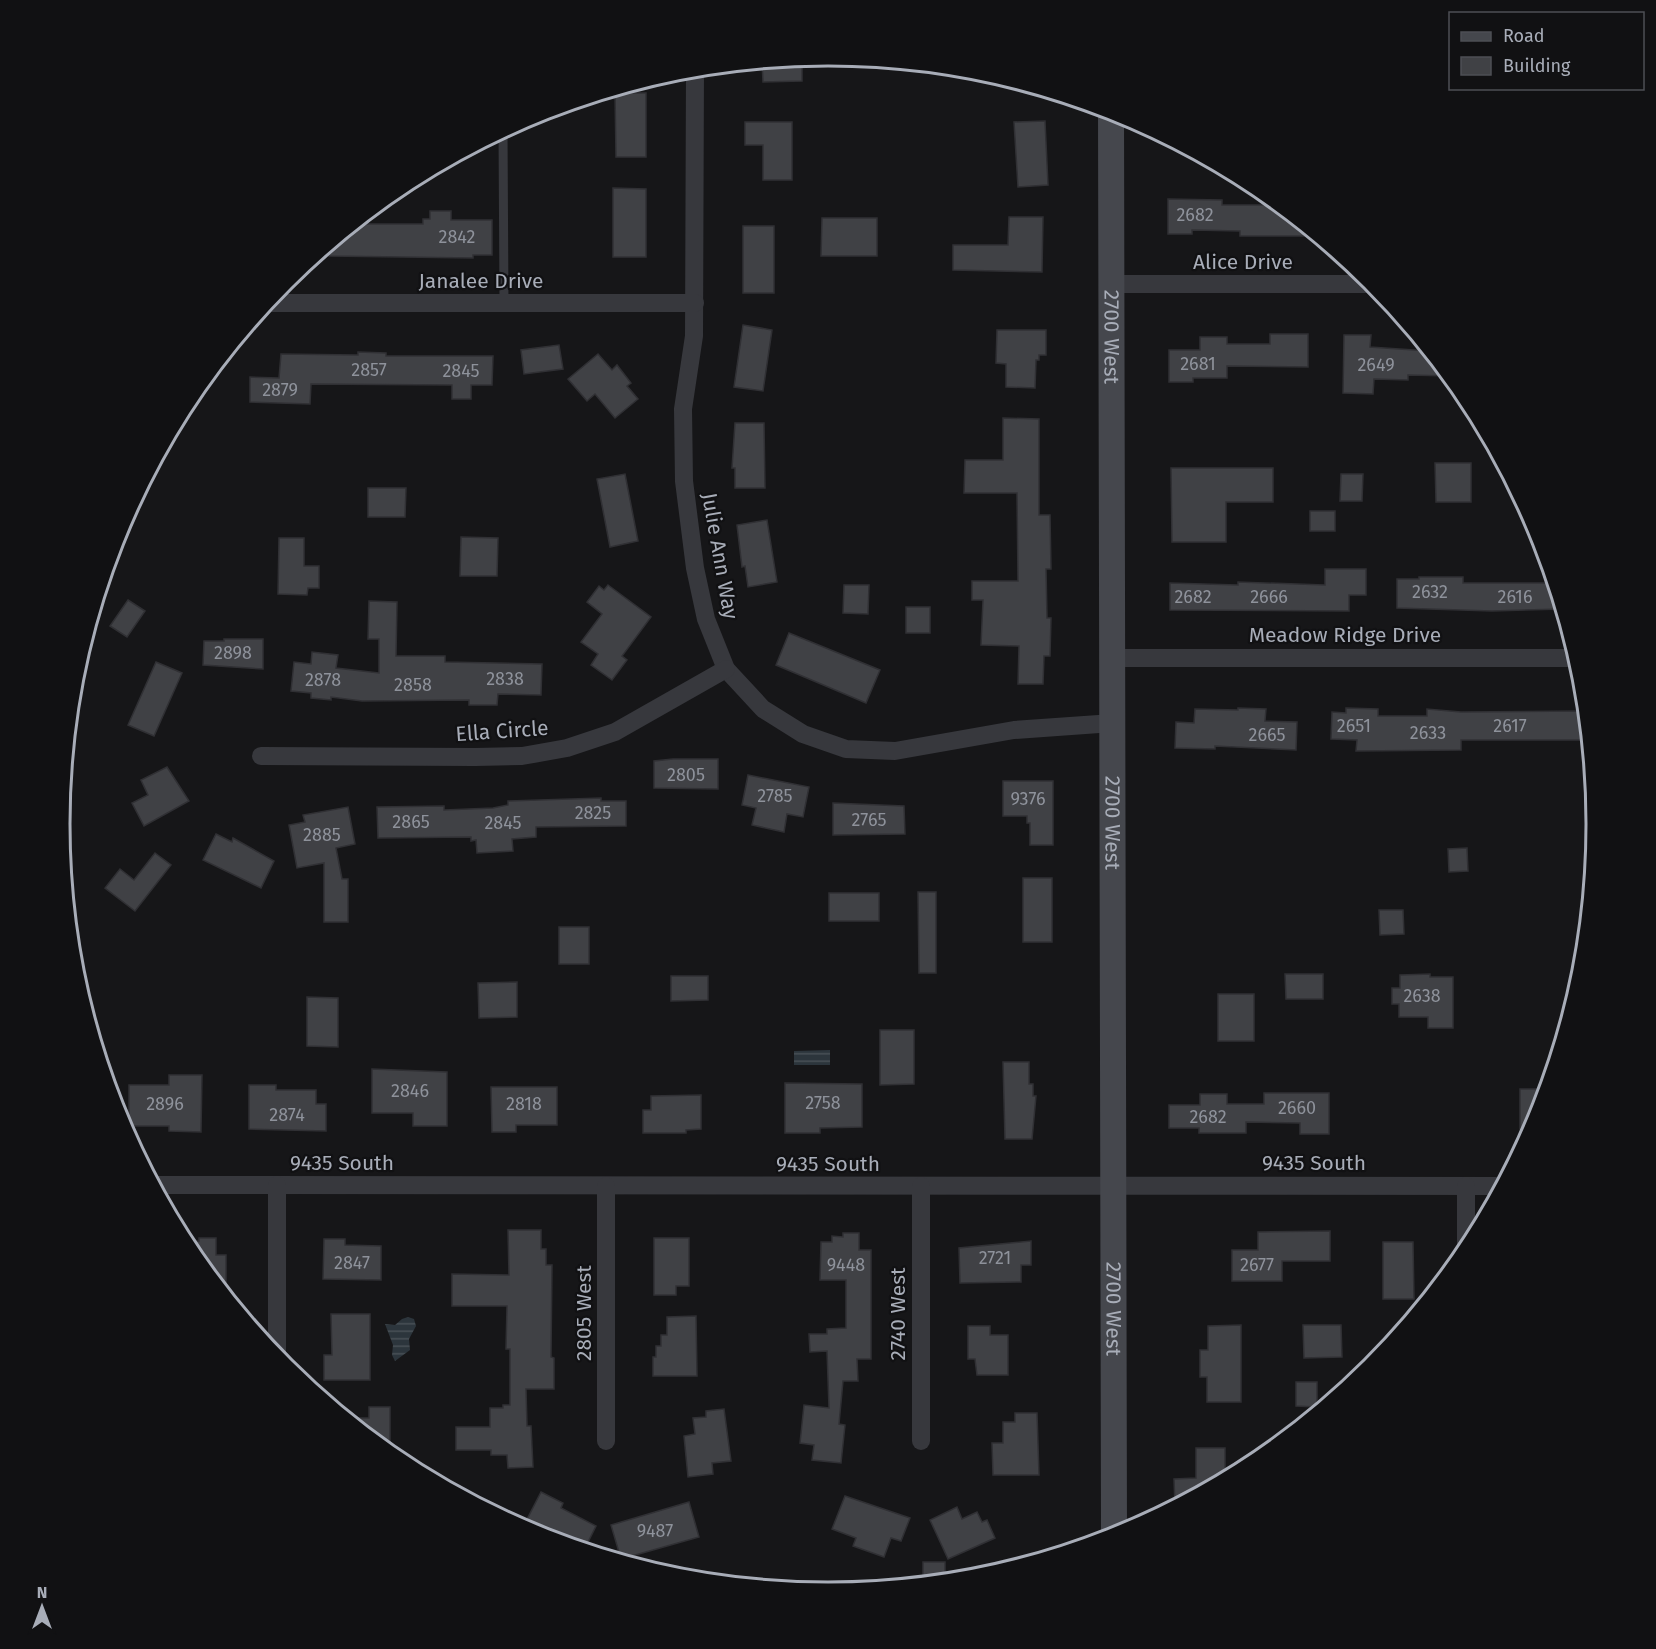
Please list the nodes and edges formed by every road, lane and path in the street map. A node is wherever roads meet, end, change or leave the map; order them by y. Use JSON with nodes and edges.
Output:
{"nodes":[{"id":1,"x":695,"y":78,"type":"edge"},
{"id":2,"x":1112,"y":122,"type":"edge"},
{"id":3,"x":503,"y":140,"type":"edge"},
{"id":4,"x":1112,"y":284,"type":"junction"},
{"id":5,"x":1360,"y":284,"type":"edge"},
{"id":6,"x":278,"y":303,"type":"edge"},
{"id":7,"x":695,"y":303,"type":"junction"},
{"id":8,"x":504,"y":304,"type":"junction"},
{"id":9,"x":1112,"y":658,"type":"junction"},
{"id":10,"x":1568,"y":658,"type":"edge"},
{"id":11,"x":726,"y":669,"type":"junction"},
{"id":12,"x":1113,"y":723,"type":"junction"},
{"id":13,"x":261,"y":756,"type":"dead end"},
{"id":14,"x":161,"y":1185,"type":"edge"},
{"id":15,"x":277,"y":1185,"type":"junction"},
{"id":16,"x":606,"y":1186,"type":"junction"},
{"id":17,"x":921,"y":1186,"type":"junction"},
{"id":18,"x":1114,"y":1186,"type":"junction"},
{"id":19,"x":1466,"y":1186,"type":"junction"},
{"id":20,"x":1494,"y":1186,"type":"edge"},
{"id":21,"x":1466,"y":1235,"type":"edge"},
{"id":22,"x":277,"y":1345,"type":"edge"},
{"id":23,"x":606,"y":1441,"type":"dead end"},
{"id":24,"x":921,"y":1441,"type":"dead end"},
{"id":25,"x":1114,"y":1527,"type":"edge"}],
"edges":[{"from":1,"to":7,"type":"street","name":"Julie Ann Way"},
{"from":2,"to":4,"type":"main road","name":"2700 West"},
{"from":3,"to":8,"type":"lane"},
{"from":4,"to":5,"type":"street","name":"Alice Drive"},
{"from":4,"to":9,"type":"main road","name":"2700 West"},
{"from":6,"to":8,"type":"street","name":"Janalee Drive"},
{"from":7,"to":8,"type":"street","name":"Janalee Drive"},
{"from":7,"to":11,"type":"street","name":"Julie Ann Way"},
{"from":9,"to":10,"type":"street","name":"Meadow Ridge Drive"},
{"from":9,"to":12,"type":"main road","name":"2700 West"},
{"from":11,"to":12,"type":"street","name":"Julie Ann Way"},
{"from":11,"to":13,"type":"street","name":"Ella Circle"},
{"from":12,"to":18,"type":"main road","name":"2700 West"},
{"from":14,"to":15,"type":"street","name":"9435 South"},
{"from":15,"to":16,"type":"street","name":"9435 South"},
{"from":15,"to":22,"type":"street"},
{"from":16,"to":17,"type":"street","name":"9435 South"},
{"from":16,"to":23,"type":"street","name":"2805 West"},
{"from":17,"to":18,"type":"street","name":"9435 South"},
{"from":17,"to":24,"type":"street","name":"2740 West"},
{"from":18,"to":19,"type":"street","name":"9435 South"},
{"from":18,"to":25,"type":"main road","name":"2700 West"},
{"from":19,"to":20,"type":"street","name":"9435 South"},
{"from":19,"to":21,"type":"street"}]}
